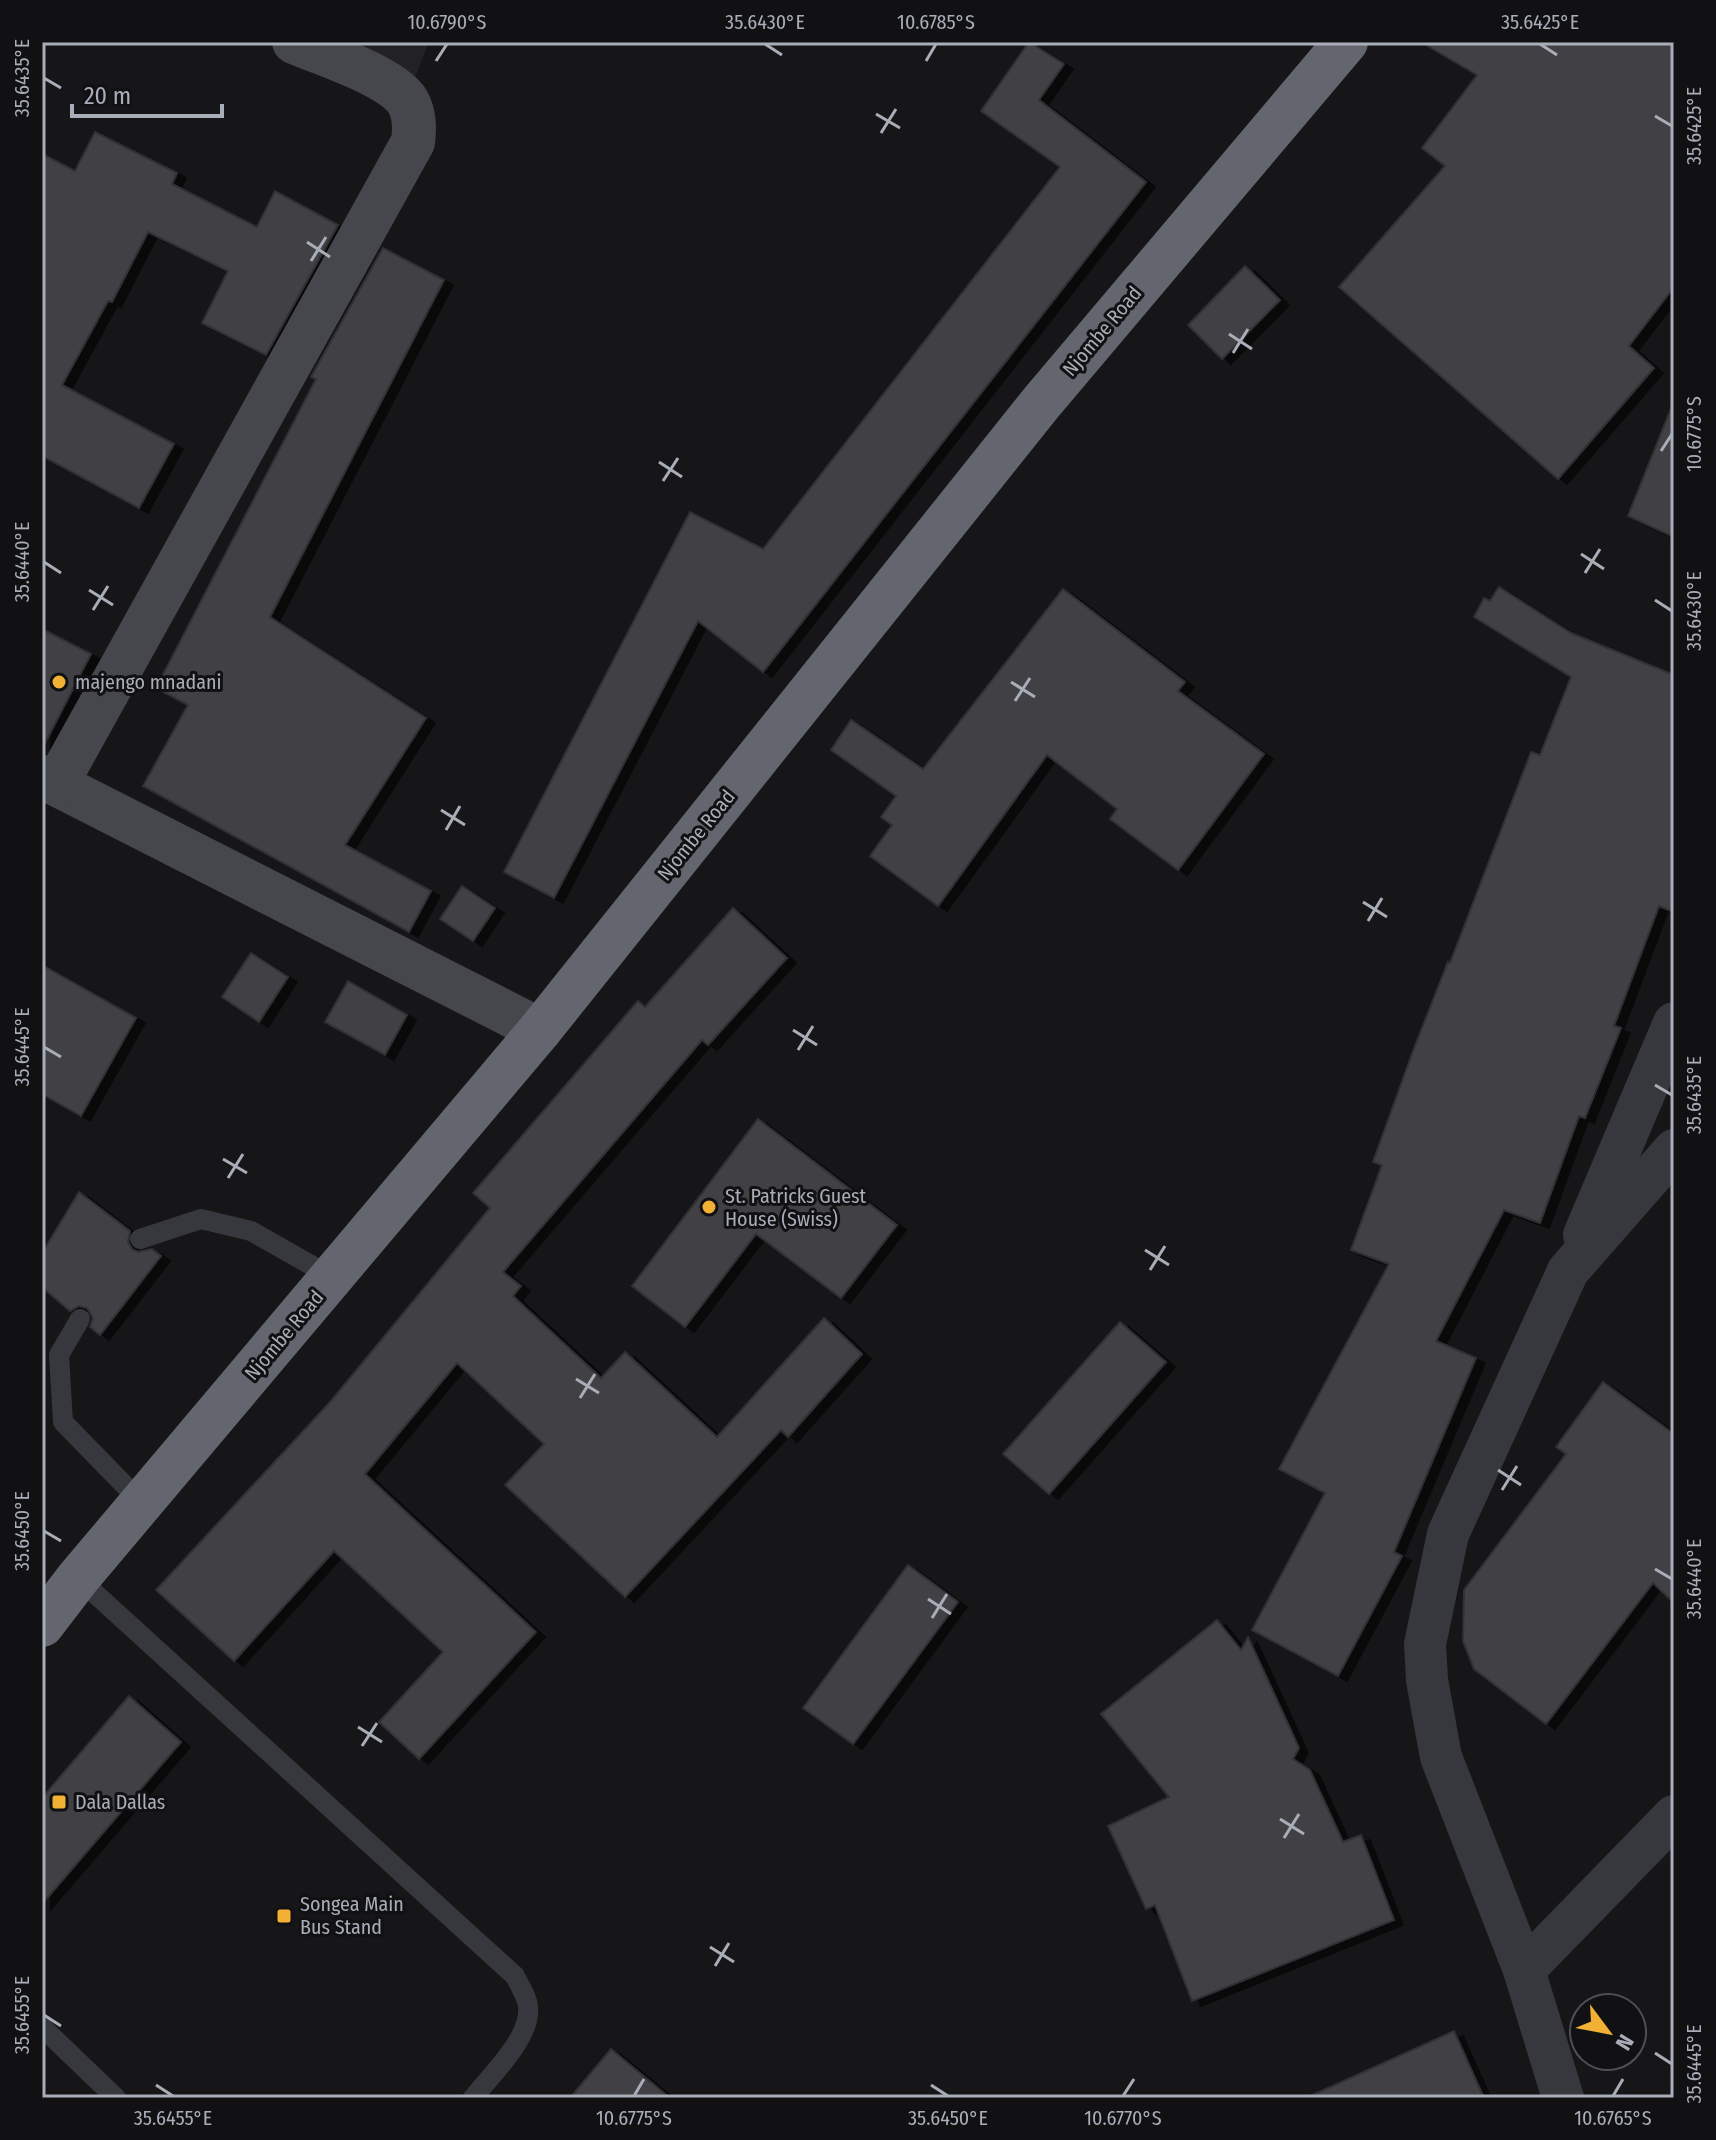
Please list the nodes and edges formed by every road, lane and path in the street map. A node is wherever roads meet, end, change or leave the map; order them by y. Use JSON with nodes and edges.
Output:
{"nodes":[{"id":1,"x":294,"y":42,"type":"edge"},
{"id":2,"x":1346,"y":42,"type":"edge"},
{"id":3,"x":47,"y":790,"type":"edge"},
{"id":4,"x":1674,"y":1023,"type":"edge"},
{"id":5,"x":540,"y":1030,"type":"junction"},
{"id":6,"x":1674,"y":1150,"type":"edge"},
{"id":7,"x":140,"y":1239,"type":"dead end"},
{"id":8,"x":1568,"y":1271,"type":"junction"},
{"id":9,"x":332,"y":1277,"type":"junction"},
{"id":10,"x":80,"y":1319,"type":"dead end"},
{"id":11,"x":142,"y":1503,"type":"junction"},
{"id":12,"x":78,"y":1578,"type":"junction"},
{"id":13,"x":42,"y":1624,"type":"edge"},
{"id":14,"x":1674,"y":1816,"type":"edge"},
{"id":15,"x":1524,"y":1970,"type":"junction"},
{"id":16,"x":42,"y":2027,"type":"edge"},
{"id":17,"x":116,"y":2098,"type":"edge"},
{"id":18,"x":473,"y":2098,"type":"edge"},
{"id":19,"x":1563,"y":2098,"type":"edge"}],
"edges":[{"from":1,"to":3,"type":"street"},
{"from":2,"to":5,"type":"highway","name":"Njombe Road"},
{"from":3,"to":5,"type":"street"},
{"from":4,"to":8,"type":"street"},
{"from":5,"to":9,"type":"highway","name":"Njombe Road"},
{"from":6,"to":8,"type":"street"},
{"from":7,"to":9,"type":"lane"},
{"from":8,"to":15,"type":"street"},
{"from":9,"to":11,"type":"highway","name":"Njombe Road"},
{"from":10,"to":11,"type":"lane"},
{"from":11,"to":12,"type":"highway","name":"Njombe Road"},
{"from":12,"to":13,"type":"highway","name":"Njombe Road"},
{"from":12,"to":18,"type":"lane"},
{"from":14,"to":15,"type":"street"},
{"from":15,"to":19,"type":"street"},
{"from":16,"to":17,"type":"lane"}]}
